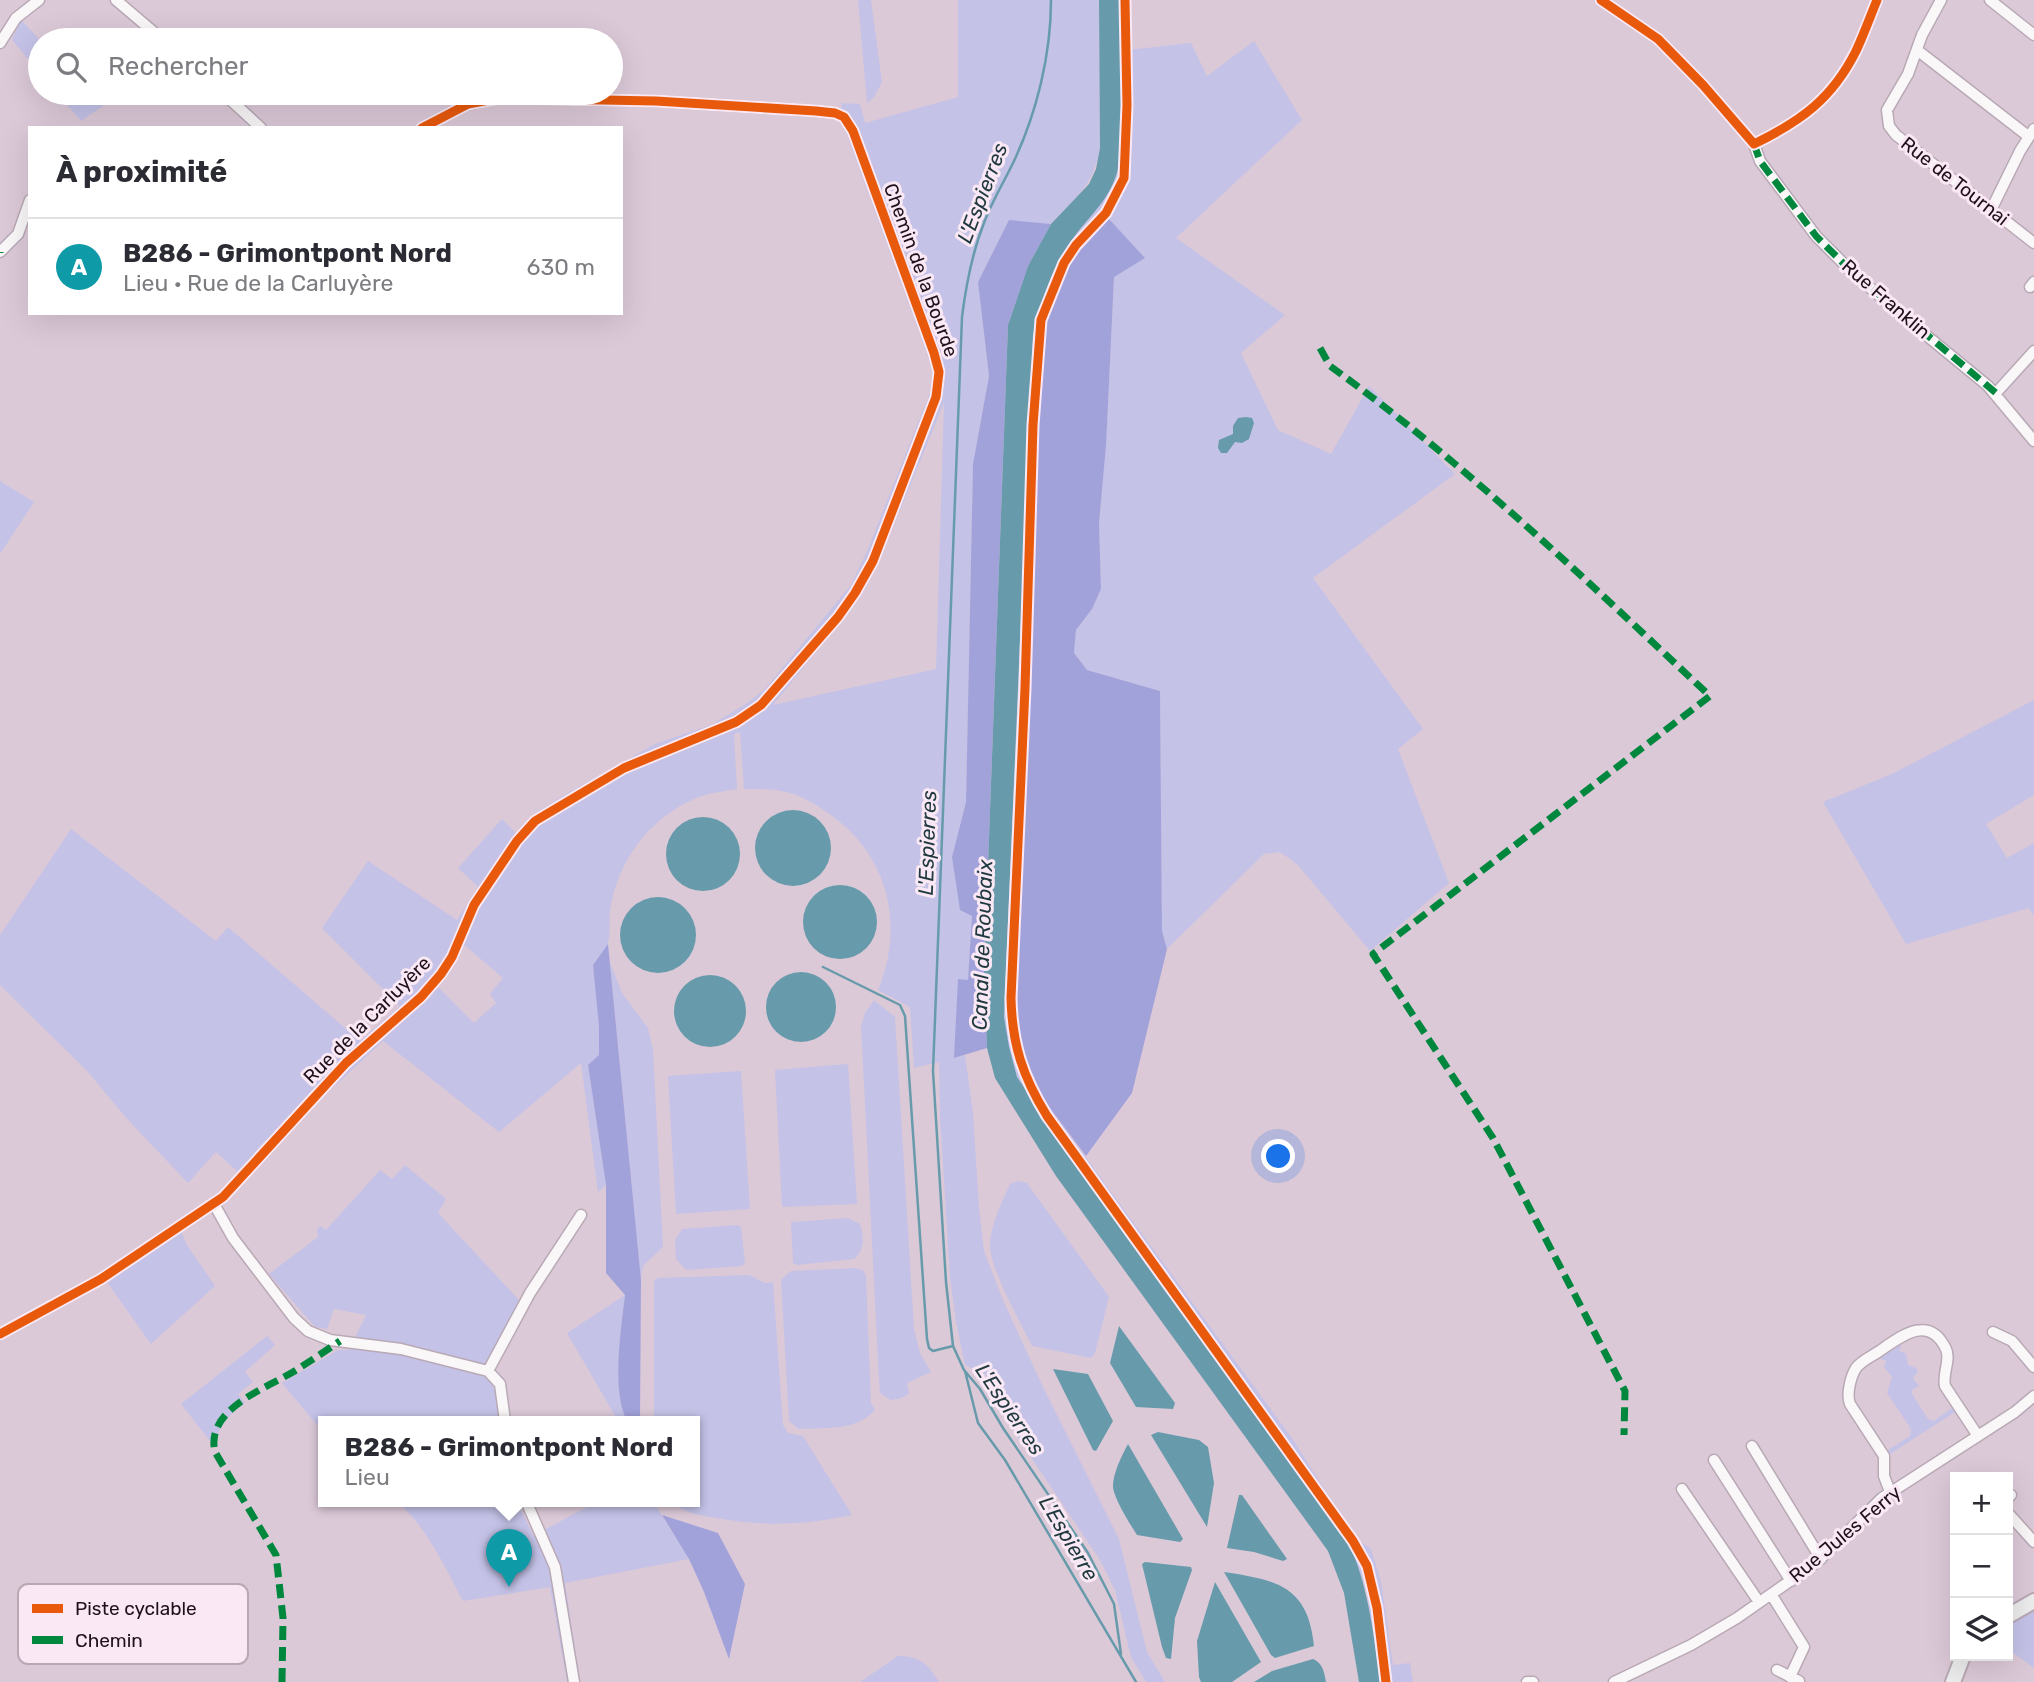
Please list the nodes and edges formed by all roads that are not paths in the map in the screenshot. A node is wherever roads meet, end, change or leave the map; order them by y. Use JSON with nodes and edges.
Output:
{"nodes":[{"id":1,"x":39,"y":0,"type":"edge"},
{"id":2,"x":116,"y":0,"type":"edge"},
{"id":3,"x":1601,"y":0,"type":"edge"},
{"id":4,"x":1877,"y":0,"type":"edge"},
{"id":5,"x":1941,"y":0,"type":"edge"},
{"id":6,"x":1990,"y":0,"type":"edge"},
{"id":7,"x":149,"y":28,"type":"edge"},
{"id":8,"x":2034,"y":35,"type":"edge"},
{"id":9,"x":0,"y":43,"type":"edge"},
{"id":10,"x":1917,"y":50,"type":"junction"},
{"id":11,"x":623,"y":101,"type":"edge"},
{"id":12,"x":236,"y":105,"type":"edge"},
{"id":13,"x":469,"y":105,"type":"edge"},
{"id":14,"x":259,"y":126,"type":"edge"},
{"id":15,"x":426,"y":126,"type":"edge"},
{"id":16,"x":2031,"y":132,"type":"edge"},
{"id":17,"x":1754,"y":144,"type":"junction"},
{"id":18,"x":28,"y":206,"type":"edge"},
{"id":19,"x":1991,"y":210,"type":"junction"},
{"id":20,"x":2034,"y":243,"type":"edge"},
{"id":21,"x":0,"y":252,"type":"edge"},
{"id":22,"x":2034,"y":351,"type":"edge"},
{"id":23,"x":1996,"y":393,"type":"junction"},
{"id":24,"x":2034,"y":441,"type":"edge"},
{"id":25,"x":517,"y":841,"type":"joint"},
{"id":26,"x":214,"y":1204,"type":"junction"},
{"id":27,"x":581,"y":1215,"type":"dead end"},
{"id":28,"x":1993,"y":1332,"type":"dead end"},
{"id":29,"x":0,"y":1334,"type":"edge"},
{"id":30,"x":2034,"y":1367,"type":"edge"},
{"id":31,"x":488,"y":1371,"type":"junction"},
{"id":32,"x":2034,"y":1396,"type":"edge"},
{"id":33,"x":504,"y":1416,"type":"edge"},
{"id":34,"x":1978,"y":1436,"type":"junction"},
{"id":35,"x":1752,"y":1446,"type":"dead end"},
{"id":36,"x":1714,"y":1460,"type":"dead end"},
{"id":37,"x":1682,"y":1489,"type":"dead end"},
{"id":38,"x":1891,"y":1492,"type":"junction"},
{"id":39,"x":529,"y":1507,"type":"edge"},
{"id":40,"x":2013,"y":1519,"type":"edge"},
{"id":41,"x":2034,"y":1542,"type":"edge"},
{"id":42,"x":1821,"y":1559,"type":"junction"},
{"id":43,"x":1791,"y":1581,"type":"junction"},
{"id":44,"x":1771,"y":1594,"type":"junction"},
{"id":45,"x":2034,"y":1601,"type":"edge"},
{"id":46,"x":1759,"y":1602,"type":"junction"},
{"id":47,"x":2013,"y":1613,"type":"edge"},
{"id":48,"x":1962,"y":1661,"type":"edge"},
{"id":49,"x":1777,"y":1670,"type":"dead end"},
{"id":50,"x":1794,"y":1679,"type":"edge"},
{"id":51,"x":574,"y":1682,"type":"edge"},
{"id":52,"x":1527,"y":1682,"type":"edge"},
{"id":53,"x":1533,"y":1682,"type":"edge"},
{"id":54,"x":1614,"y":1682,"type":"edge"},
{"id":55,"x":1953,"y":1682,"type":"edge"}],
"edges":[{"from":1,"to":9,"type":"street"},
{"from":2,"to":7,"type":"street"},
{"from":3,"to":17,"type":"street","name":"Rue Franklin"},
{"from":4,"to":17,"type":"street"},
{"from":5,"to":10,"type":"street","name":"Rue de Tournai"},
{"from":6,"to":8,"type":"street"},
{"from":10,"to":16,"type":"street"},
{"from":10,"to":19,"type":"street","name":"Rue de Tournai"},
{"from":11,"to":25,"type":"street","name":"Chemin de la Bourde"},
{"from":12,"to":14,"type":"street"},
{"from":13,"to":15,"type":"street","name":"Chemin de la Bourde"},
{"from":16,"to":19,"type":"street"},
{"from":17,"to":23,"type":"street","name":"Rue Franklin"},
{"from":18,"to":21,"type":"street"},
{"from":19,"to":20,"type":"street","name":"Rue de Tournai"},
{"from":22,"to":23,"type":"street"},
{"from":23,"to":24,"type":"street","name":"Rue Franklin"},
{"from":25,"to":26,"type":"street","name":"Rue de la Carluyère"},
{"from":26,"to":29,"type":"street","name":"Rue de la Carluyère"},
{"from":26,"to":31,"type":"street"},
{"from":27,"to":31,"type":"street"},
{"from":28,"to":30,"type":"street"},
{"from":31,"to":33,"type":"street"},
{"from":32,"to":34,"type":"street","name":"Rue Jules Ferry"},
{"from":34,"to":38,"type":"street","name":"Rue Jules Ferry"},
{"from":34,"to":38,"type":"street"},
{"from":35,"to":42,"type":"street"},
{"from":36,"to":43,"type":"street"},
{"from":37,"to":46,"type":"street"},
{"from":38,"to":42,"type":"street","name":"Rue Jules Ferry"},
{"from":39,"to":51,"type":"street"},
{"from":40,"to":41,"type":"street"},
{"from":42,"to":43,"type":"street","name":"Rue Jules Ferry"},
{"from":43,"to":44,"type":"street","name":"Rue Jules Ferry"},
{"from":44,"to":46,"type":"street","name":"Rue Jules Ferry"},
{"from":44,"to":50,"type":"street"},
{"from":45,"to":47,"type":"street"},
{"from":46,"to":54,"type":"street","name":"Rue Jules Ferry"},
{"from":48,"to":55,"type":"street"},
{"from":49,"to":50,"type":"street"},
{"from":52,"to":53,"type":"street"}]}
